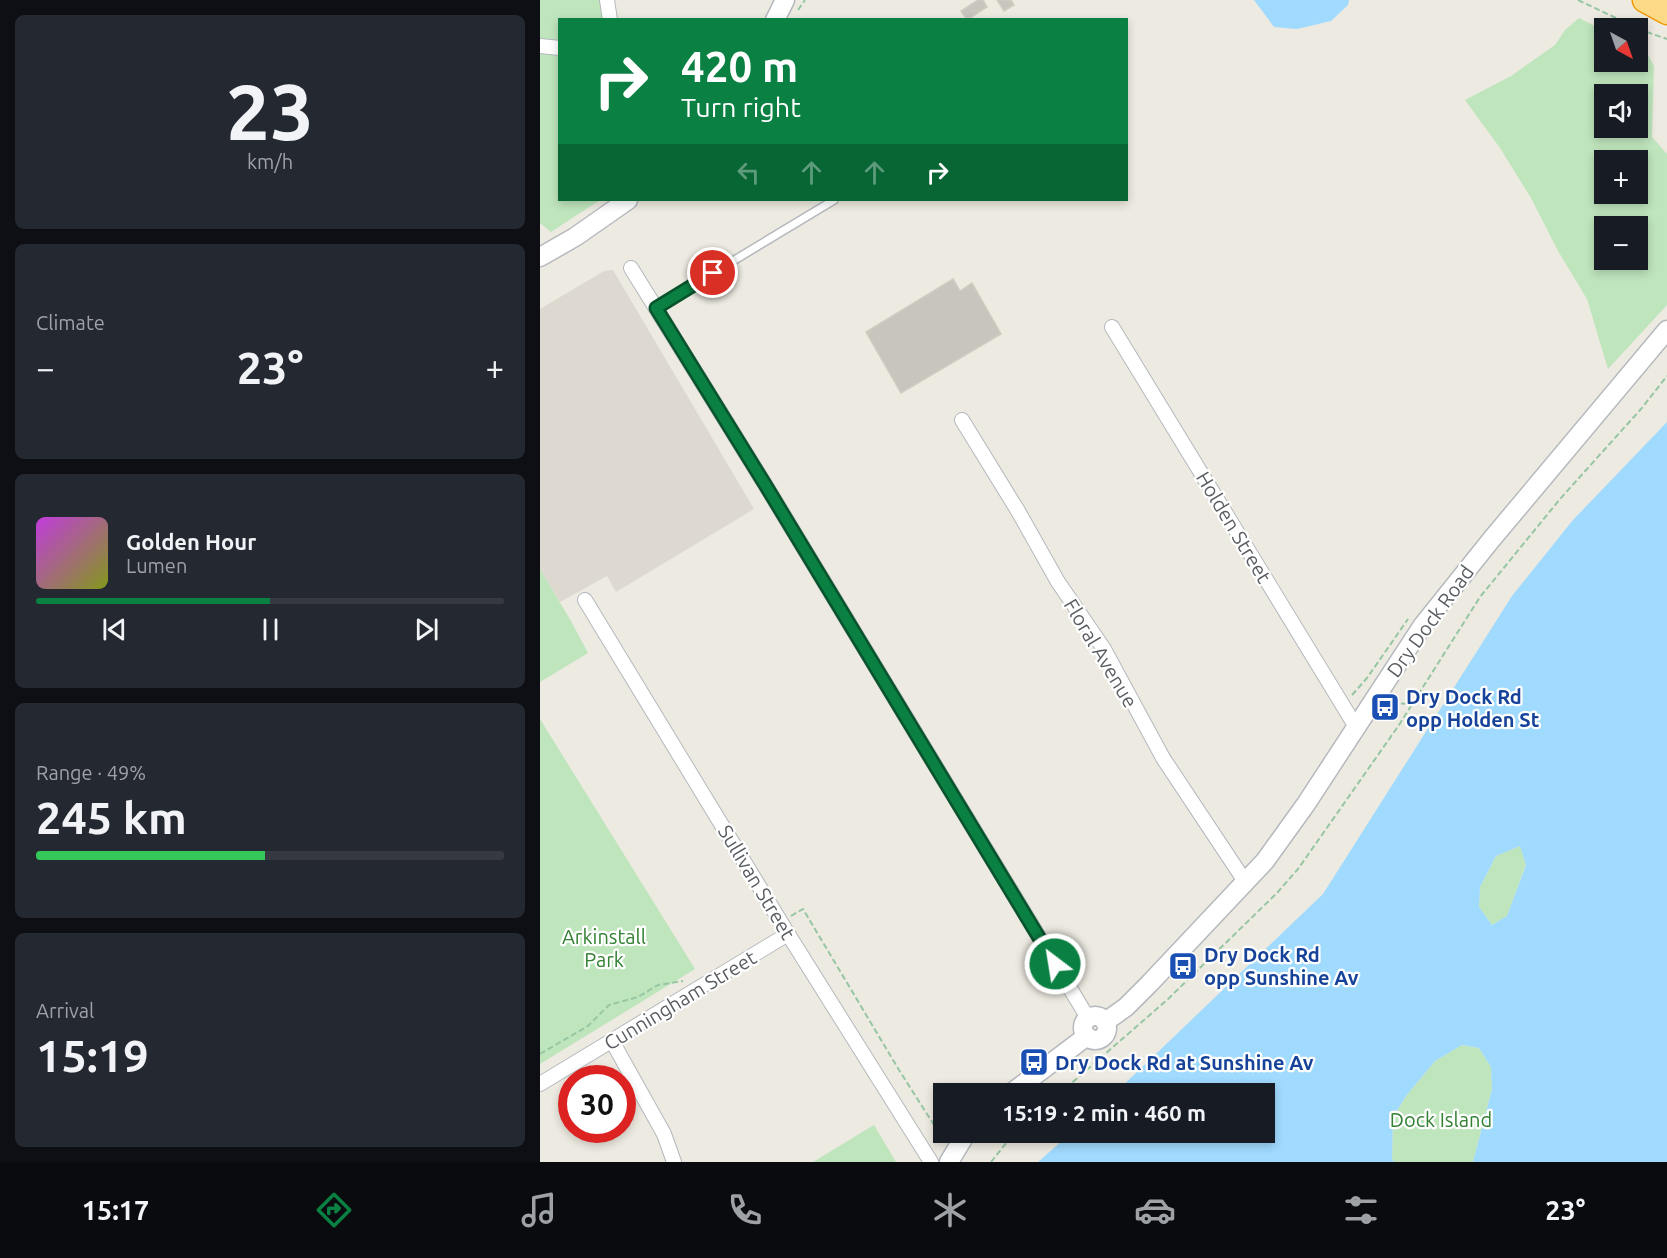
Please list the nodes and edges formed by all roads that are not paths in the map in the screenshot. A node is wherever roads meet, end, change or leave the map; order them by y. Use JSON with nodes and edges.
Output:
{"nodes":[{"id":1,"x":607,"y":0,"type":"edge"},
{"id":2,"x":785,"y":0,"type":"edge"},
{"id":3,"x":1645,"y":0,"type":"edge"},
{"id":4,"x":1667,"y":12,"type":"edge"},
{"id":5,"x":610,"y":18,"type":"edge"},
{"id":6,"x":776,"y":18,"type":"edge"},
{"id":7,"x":540,"y":46,"type":"edge"},
{"id":8,"x":558,"y":48,"type":"edge"},
{"id":9,"x":627,"y":201,"type":"edge"},
{"id":10,"x":832,"y":201,"type":"edge"},
{"id":11,"x":540,"y":257,"type":"edge"},
{"id":12,"x":631,"y":268,"type":"dead end"},
{"id":13,"x":656,"y":308,"type":"junction"},
{"id":14,"x":1112,"y":327,"type":"dead end"},
{"id":15,"x":1667,"y":330,"type":"edge"},
{"id":16,"x":962,"y":420,"type":"dead end"},
{"id":17,"x":585,"y":600,"type":"dead end"},
{"id":18,"x":1356,"y":727,"type":"junction"},
{"id":19,"x":1246,"y":883,"type":"junction"},
{"id":20,"x":785,"y":928,"type":"junction"},
{"id":21,"x":1093,"y":1025,"type":"junction"},
{"id":22,"x":612,"y":1041,"type":"junction"},
{"id":23,"x":1023,"y":1083,"type":"edge"},
{"id":24,"x":540,"y":1084,"type":"edge"},
{"id":25,"x":960,"y":1143,"type":"edge"},
{"id":26,"x":674,"y":1162,"type":"edge"},
{"id":27,"x":931,"y":1162,"type":"edge"},
{"id":28,"x":949,"y":1162,"type":"edge"}],
"edges":[{"from":1,"to":5,"type":"street"},
{"from":2,"to":6,"type":"street"},
{"from":3,"to":4,"type":"highway"},
{"from":7,"to":8,"type":"street"},
{"from":9,"to":11,"type":"street"},
{"from":10,"to":13,"type":"lane"},
{"from":12,"to":13,"type":"street"},
{"from":13,"to":21,"type":"street"},
{"from":14,"to":18,"type":"street","name":"Holden Street"},
{"from":15,"to":18,"type":"street","name":"Dry Dock Road"},
{"from":16,"to":19,"type":"street","name":"Floral Avenue"},
{"from":17,"to":20,"type":"street","name":"Sullivan Street"},
{"from":18,"to":19,"type":"street","name":"Dry Dock Road"},
{"from":19,"to":21,"type":"street","name":"Dry Dock Road"},
{"from":20,"to":22,"type":"street","name":"Cunningham Street"},
{"from":20,"to":27,"type":"street","name":"Sullivan Street"},
{"from":21,"to":23,"type":"street","name":"Dry Dock Road"},
{"from":22,"to":24,"type":"street","name":"Cunningham Street"},
{"from":22,"to":26,"type":"street"},
{"from":25,"to":28,"type":"street"}]}
